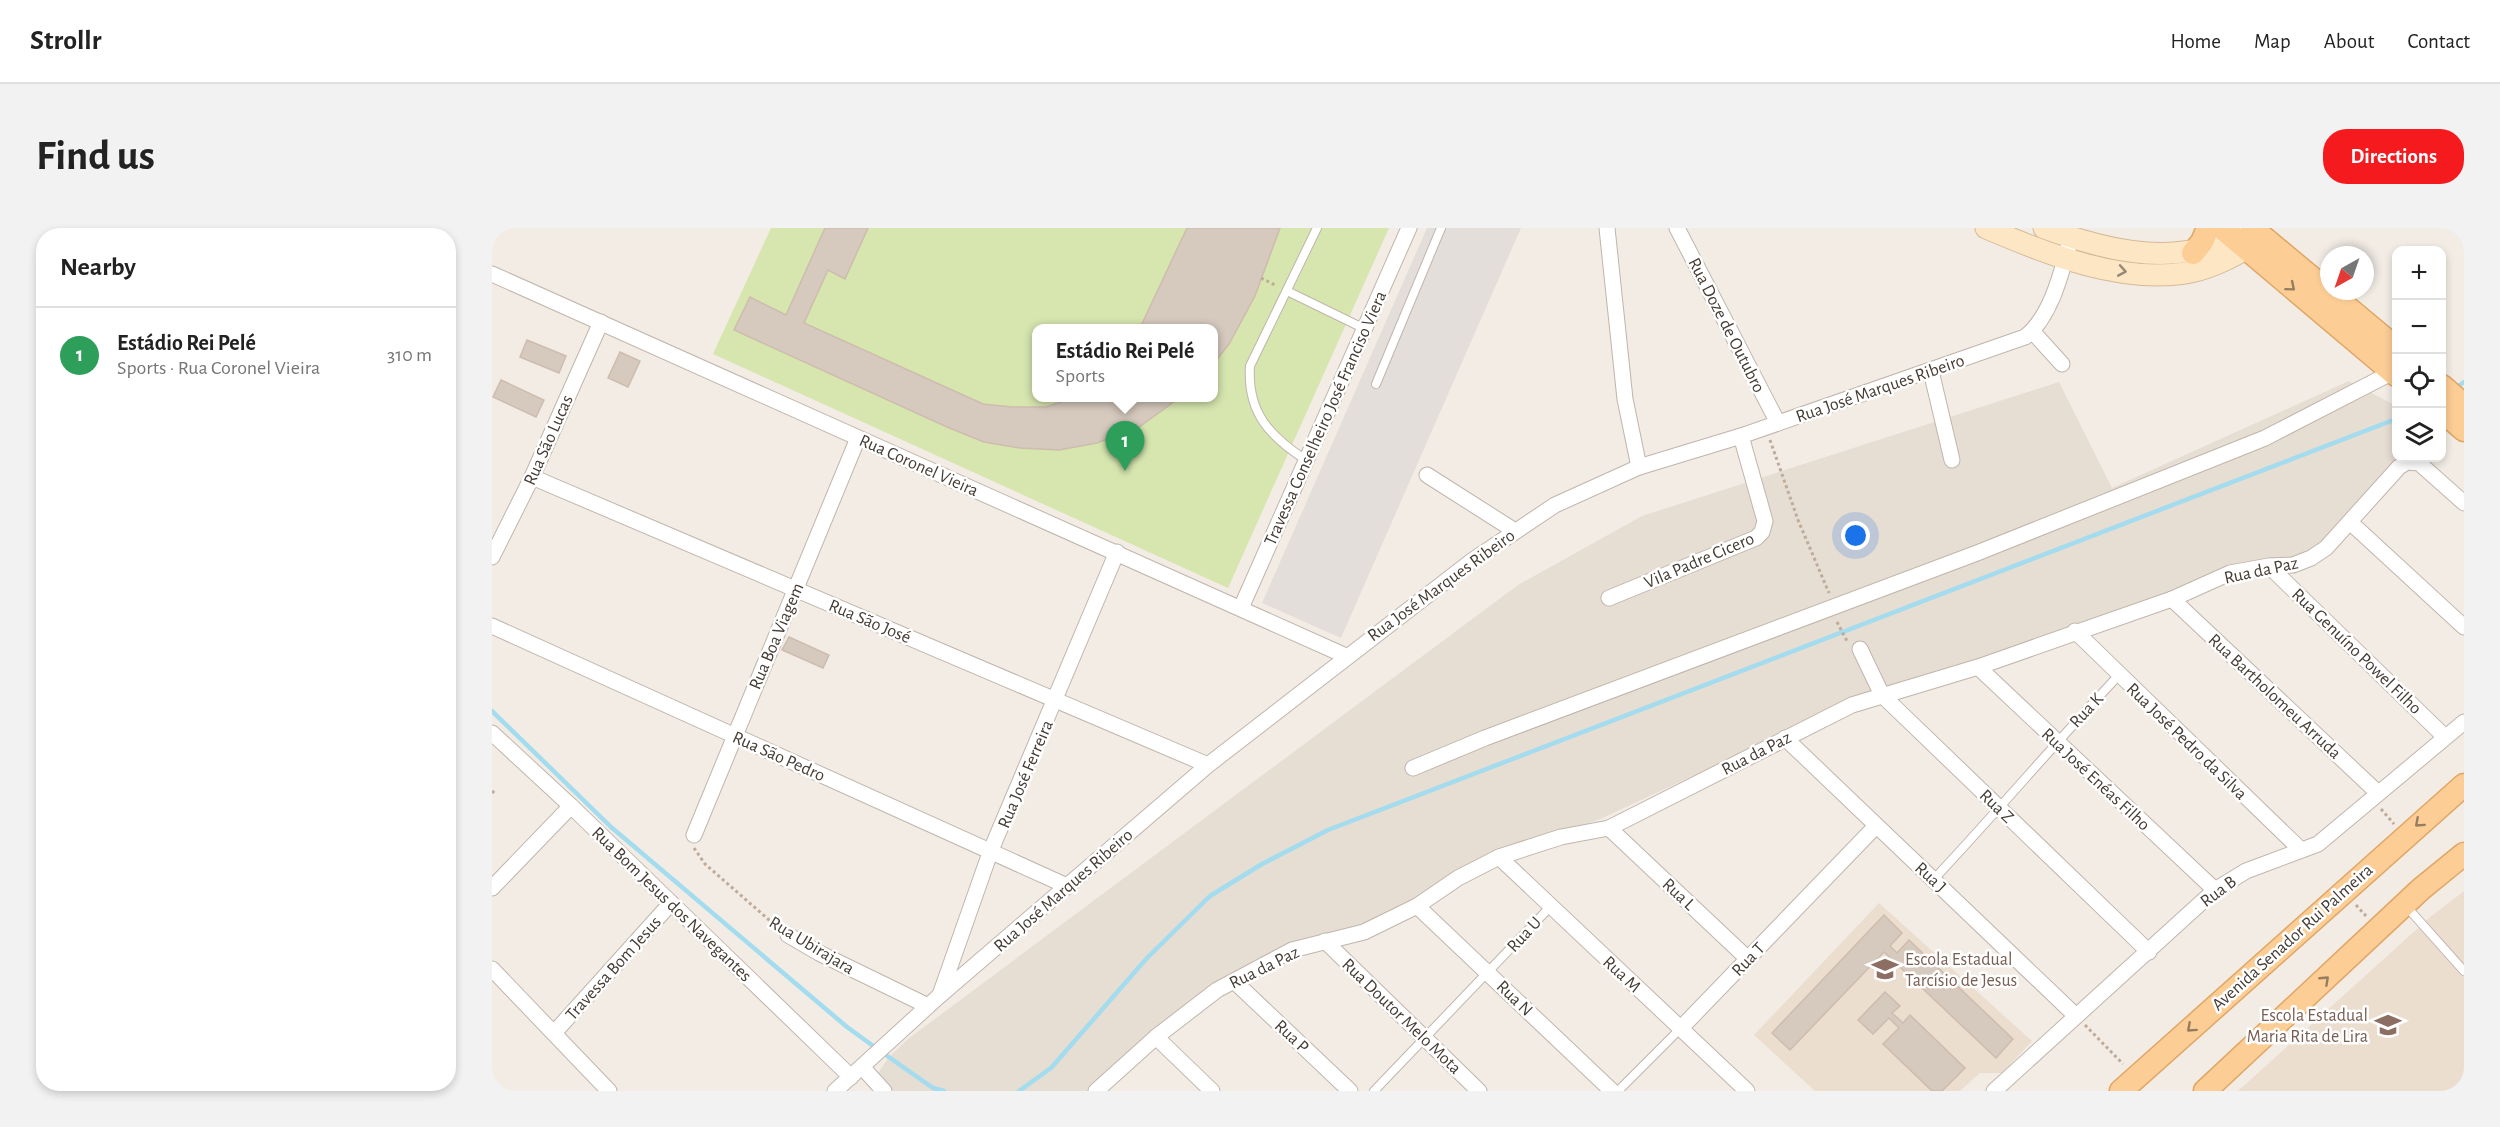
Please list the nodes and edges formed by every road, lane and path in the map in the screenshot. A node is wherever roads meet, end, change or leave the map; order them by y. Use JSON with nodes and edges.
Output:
{"nodes":[{"id":1,"x":1317,"y":228,"type":"edge"},
{"id":2,"x":1409,"y":228,"type":"edge"},
{"id":3,"x":1442,"y":228,"type":"edge"},
{"id":4,"x":1607,"y":228,"type":"edge"},
{"id":5,"x":1677,"y":228,"type":"edge"},
{"id":6,"x":1986,"y":228,"type":"edge"},
{"id":7,"x":2044,"y":228,"type":"edge"},
{"id":8,"x":2208,"y":228,"type":"edge"},
{"id":9,"x":2245,"y":235,"type":"edge"},
{"id":10,"x":2071,"y":238,"type":"junction"},
{"id":11,"x":2193,"y":252,"type":"junction"},
{"id":12,"x":2065,"y":259,"type":"junction"},
{"id":13,"x":492,"y":274,"type":"edge"},
{"id":14,"x":1261,"y":278,"type":"dead end"},
{"id":15,"x":1287,"y":291,"type":"junction"},
{"id":16,"x":601,"y":322,"type":"junction"},
{"id":17,"x":1363,"y":328,"type":"junction"},
{"id":18,"x":2359,"y":330,"type":"junction"},
{"id":19,"x":2032,"y":332,"type":"junction"},
{"id":20,"x":2392,"y":346,"type":"edge"},
{"id":21,"x":2062,"y":364,"type":"dead end"},
{"id":22,"x":2392,"y":369,"type":"edge"},
{"id":23,"x":2392,"y":374,"type":"edge"},
{"id":24,"x":1933,"y":378,"type":"junction"},
{"id":25,"x":1376,"y":384,"type":"dead end"},
{"id":26,"x":2446,"y":389,"type":"edge"},
{"id":27,"x":2464,"y":405,"type":"edge"},
{"id":28,"x":2446,"y":414,"type":"edge"},
{"id":29,"x":1772,"y":425,"type":"junction"},
{"id":30,"x":2464,"y":430,"type":"edge"},
{"id":31,"x":1740,"y":436,"type":"junction"},
{"id":32,"x":858,"y":438,"type":"junction"},
{"id":33,"x":1306,"y":460,"type":"junction"},
{"id":34,"x":1952,"y":460,"type":"dead end"},
{"id":35,"x":1639,"y":467,"type":"junction"},
{"id":36,"x":1427,"y":475,"type":"dead end"},
{"id":37,"x":532,"y":477,"type":"junction"},
{"id":38,"x":2464,"y":503,"type":"edge"},
{"id":39,"x":2351,"y":523,"type":"junction"},
{"id":40,"x":1515,"y":531,"type":"junction"},
{"id":41,"x":1116,"y":552,"type":"junction"},
{"id":42,"x":492,"y":557,"type":"edge"},
{"id":43,"x":2269,"y":566,"type":"junction"},
{"id":44,"x":796,"y":588,"type":"junction"},
{"id":45,"x":1609,"y":598,"type":"dead end"},
{"id":46,"x":2172,"y":599,"type":"junction"},
{"id":47,"x":1241,"y":608,"type":"junction"},
{"id":48,"x":1832,"y":611,"type":"junction"},
{"id":49,"x":492,"y":626,"type":"edge"},
{"id":50,"x":2464,"y":627,"type":"edge"},
{"id":51,"x":2075,"y":631,"type":"junction"},
{"id":52,"x":1854,"y":646,"type":"joint"},
{"id":53,"x":1346,"y":656,"type":"junction"},
{"id":54,"x":1978,"y":667,"type":"junction"},
{"id":55,"x":2119,"y":675,"type":"junction"},
{"id":56,"x":1882,"y":695,"type":"junction"},
{"id":57,"x":1056,"y":701,"type":"junction"},
{"id":58,"x":2464,"y":722,"type":"edge"},
{"id":59,"x":492,"y":733,"type":"edge"},
{"id":60,"x":734,"y":736,"type":"junction"},
{"id":61,"x":2445,"y":737,"type":"junction"},
{"id":62,"x":1785,"y":738,"type":"junction"},
{"id":63,"x":2056,"y":741,"type":"junction"},
{"id":64,"x":1208,"y":765,"type":"junction"},
{"id":65,"x":1413,"y":768,"type":"dead end"},
{"id":66,"x":2464,"y":785,"type":"edge"},
{"id":67,"x":496,"y":789,"type":"dead end"},
{"id":68,"x":492,"y":793,"type":"edge"},
{"id":69,"x":2375,"y":796,"type":"junction"},
{"id":70,"x":571,"y":806,"type":"junction"},
{"id":71,"x":2000,"y":808,"type":"junction"},
{"id":72,"x":1876,"y":826,"type":"junction"},
{"id":73,"x":1609,"y":828,"type":"junction"},
{"id":74,"x":694,"y":835,"type":"joint"},
{"id":75,"x":2404,"y":836,"type":"junction"},
{"id":76,"x":992,"y":850,"type":"junction"},
{"id":77,"x":2301,"y":850,"type":"junction"},
{"id":78,"x":2464,"y":854,"type":"edge"},
{"id":79,"x":1498,"y":857,"type":"junction"},
{"id":80,"x":1934,"y":879,"type":"junction"},
{"id":81,"x":1067,"y":886,"type":"junction"},
{"id":82,"x":492,"y":888,"type":"edge"},
{"id":83,"x":2215,"y":890,"type":"junction"},
{"id":84,"x":2343,"y":891,"type":"junction"},
{"id":85,"x":671,"y":903,"type":"junction"},
{"id":86,"x":2405,"y":904,"type":"junction"},
{"id":87,"x":1417,"y":906,"type":"junction"},
{"id":88,"x":1550,"y":908,"type":"junction"},
{"id":89,"x":2378,"y":930,"type":"junction"},
{"id":90,"x":788,"y":935,"type":"joint"},
{"id":91,"x":1325,"y":941,"type":"junction"},
{"id":92,"x":2149,"y":952,"type":"junction"},
{"id":93,"x":1748,"y":959,"type":"junction"},
{"id":94,"x":492,"y":969,"type":"edge"},
{"id":95,"x":2464,"y":971,"type":"edge"},
{"id":96,"x":1488,"y":973,"type":"junction"},
{"id":97,"x":1234,"y":981,"type":"junction"},
{"id":98,"x":933,"y":1002,"type":"junction"},
{"id":99,"x":2076,"y":1016,"type":"junction"},
{"id":100,"x":1681,"y":1028,"type":"junction"},
{"id":101,"x":554,"y":1033,"type":"junction"},
{"id":102,"x":2094,"y":1034,"type":"dead end"},
{"id":103,"x":1156,"y":1037,"type":"junction"},
{"id":104,"x":1423,"y":1038,"type":"junction"},
{"id":105,"x":2120,"y":1060,"type":"dead end"},
{"id":106,"x":859,"y":1070,"type":"junction"},
{"id":107,"x":2135,"y":1086,"type":"edge"},
{"id":108,"x":2464,"y":1086,"type":"edge"},
{"id":109,"x":609,"y":1091,"type":"edge"},
{"id":110,"x":835,"y":1091,"type":"edge"},
{"id":111,"x":884,"y":1091,"type":"edge"},
{"id":112,"x":1096,"y":1091,"type":"edge"},
{"id":113,"x":1212,"y":1091,"type":"edge"},
{"id":114,"x":1350,"y":1091,"type":"edge"},
{"id":115,"x":1374,"y":1091,"type":"edge"},
{"id":116,"x":1479,"y":1091,"type":"edge"},
{"id":117,"x":1612,"y":1091,"type":"edge"},
{"id":118,"x":1618,"y":1091,"type":"edge"},
{"id":119,"x":1747,"y":1091,"type":"edge"},
{"id":120,"x":1994,"y":1091,"type":"edge"},
{"id":121,"x":2205,"y":1091,"type":"edge"},
{"id":122,"x":2459,"y":1091,"type":"edge"}],
"edges":[{"from":1,"to":15,"type":"lane"},
{"from":2,"to":17,"type":"street","name":"Travessa Conselheiro José Franciso Viera"},
{"from":3,"to":25,"type":"lane"},
{"from":4,"to":35,"type":"street"},
{"from":5,"to":29,"type":"street","name":"Rua Doze de Outubro"},
{"from":6,"to":12,"type":"main road"},
{"from":7,"to":10,"type":"main road"},
{"from":8,"to":11,"type":"main road"},
{"from":9,"to":11,"type":"main road"},
{"from":12,"to":9,"type":"main road","one_way":true},
{"from":9,"to":18,"type":"main road"},
{"from":10,"to":11,"type":"main road"},
{"from":10,"to":12,"type":"street"},
{"from":12,"to":19,"type":"street"},
{"from":13,"to":16,"type":"street","name":"Rua Coronel Vieira"},
{"from":14,"to":15,"type":"path"},
{"from":15,"to":17,"type":"lane"},
{"from":15,"to":33,"type":"lane"},
{"from":16,"to":32,"type":"street","name":"Rua Coronel Vieira"},
{"from":16,"to":37,"type":"street","name":"Rua São Lucas"},
{"from":17,"to":33,"type":"street","name":"Travessa Conselheiro José Franciso Viera"},
{"from":18,"to":20,"type":"main road"},
{"from":18,"to":22,"type":"main road"},
{"from":19,"to":21,"type":"street"},
{"from":19,"to":24,"type":"street","name":"Rua José Marques Ribeiro"},
{"from":23,"to":48,"type":"street"},
{"from":24,"to":29,"type":"street","name":"Rua José Marques Ribeiro"},
{"from":24,"to":34,"type":"street"},
{"from":26,"to":27,"type":"main road"},
{"from":28,"to":30,"type":"main road"},
{"from":29,"to":31,"type":"street","name":"Rua José Marques Ribeiro"},
{"from":29,"to":48,"type":"path"},
{"from":31,"to":35,"type":"street","name":"Rua José Marques Ribeiro"},
{"from":31,"to":45,"type":"street","name":"Vila Padre Cicero"},
{"from":32,"to":41,"type":"street","name":"Rua Coronel Vieira"},
{"from":32,"to":44,"type":"street","name":"Rua Boa Viagem"},
{"from":33,"to":47,"type":"street","name":"Travessa Conselheiro José Franciso Viera"},
{"from":35,"to":40,"type":"street","name":"Rua José Marques Ribeiro"},
{"from":36,"to":40,"type":"street"},
{"from":37,"to":42,"type":"street","name":"Rua São Lucas"},
{"from":37,"to":44,"type":"street","name":"Rua São José"},
{"from":38,"to":39,"type":"street","name":"Rua da Paz"},
{"from":39,"to":43,"type":"street","name":"Rua da Paz"},
{"from":39,"to":50,"type":"street"},
{"from":40,"to":53,"type":"street","name":"Rua José Marques Ribeiro"},
{"from":41,"to":47,"type":"street","name":"Rua Coronel Vieira"},
{"from":41,"to":57,"type":"street","name":"Rua José Ferreira"},
{"from":43,"to":46,"type":"street","name":"Rua da Paz"},
{"from":43,"to":61,"type":"street","name":"Rua Genuíno Powel Filho"},
{"from":44,"to":57,"type":"street","name":"Rua São José"},
{"from":44,"to":60,"type":"street","name":"Rua Boa Viagem"},
{"from":46,"to":51,"type":"street","name":"Rua da Paz"},
{"from":46,"to":69,"type":"street","name":"Rua Bartholomeu Arruda"},
{"from":47,"to":53,"type":"street","name":"Rua Coronel Vieira"},
{"from":48,"to":52,"type":"path"},
{"from":48,"to":65,"type":"street"},
{"from":49,"to":60,"type":"street","name":"Rua São Pedro"},
{"from":51,"to":54,"type":"street","name":"Rua da Paz"},
{"from":51,"to":55,"type":"street","name":"Rua José Pedro da Silva"},
{"from":52,"to":56,"type":"street","name":"Rua Z"},
{"from":53,"to":64,"type":"street","name":"Rua José Marques Ribeiro"},
{"from":54,"to":56,"type":"street","name":"Rua da Paz"},
{"from":54,"to":63,"type":"street","name":"Rua José Enéas Filho"},
{"from":55,"to":63,"type":"lane","name":"Rua K"},
{"from":55,"to":77,"type":"street","name":"Rua José Pedro da Silva"},
{"from":56,"to":62,"type":"street","name":"Rua da Paz"},
{"from":56,"to":71,"type":"street","name":"Rua Z"},
{"from":57,"to":64,"type":"street","name":"Rua São José"},
{"from":57,"to":76,"type":"street","name":"Rua José Ferreira"},
{"from":58,"to":61,"type":"street","name":"Rua B"},
{"from":59,"to":70,"type":"street","name":"Rua Bom Jesus dos Navegantes"},
{"from":60,"to":74,"type":"street","name":"Rua Boa Viagem"},
{"from":60,"to":76,"type":"street","name":"Rua São Pedro"},
{"from":61,"to":69,"type":"street","name":"Rua B"},
{"from":62,"to":72,"type":"street","name":"Rua J"},
{"from":62,"to":73,"type":"street","name":"Rua da Paz"},
{"from":63,"to":71,"type":"lane","name":"Rua K"},
{"from":63,"to":83,"type":"street","name":"Rua José Enéas Filho"},
{"from":64,"to":81,"type":"street","name":"Rua José Marques Ribeiro"},
{"from":66,"to":75,"type":"main road","name":"Avenida Senador Rui Palmeira","one_way":true},
{"from":67,"to":68,"type":"path"},
{"from":69,"to":75,"type":"path"},
{"from":69,"to":77,"type":"street","name":"Rua B"},
{"from":70,"to":82,"type":"street"},
{"from":70,"to":85,"type":"street","name":"Rua Bom Jesus dos Navegantes"},
{"from":71,"to":80,"type":"lane","name":"Rua K"},
{"from":71,"to":92,"type":"street","name":"Rua Z"},
{"from":72,"to":80,"type":"street","name":"Rua J"},
{"from":72,"to":93,"type":"street","name":"Rua T"},
{"from":73,"to":79,"type":"street","name":"Rua da Paz"},
{"from":73,"to":93,"type":"street","name":"Rua L"},
{"from":74,"to":90,"type":"path","name":"Rua Ubirajara"},
{"from":75,"to":84,"type":"main road","name":"Avenida Senador Rui Palmeira"},
{"from":76,"to":81,"type":"street","name":"Rua São Pedro"},
{"from":76,"to":98,"type":"street","name":"Rua José Ferreira"},
{"from":77,"to":83,"type":"street","name":"Rua B"},
{"from":78,"to":86,"type":"main road"},
{"from":79,"to":87,"type":"street","name":"Rua da Paz"},
{"from":79,"to":88,"type":"street","name":"Rua M"},
{"from":80,"to":99,"type":"street","name":"Rua J"},
{"from":81,"to":98,"type":"street","name":"Rua José Marques Ribeiro"},
{"from":83,"to":92,"type":"street","name":"Rua B"},
{"from":84,"to":89,"type":"path"},
{"from":84,"to":107,"type":"main road","name":"Avenida Senador Rui Palmeira","one_way":true},
{"from":85,"to":101,"type":"street","name":"Travessa Bom Jesus"},
{"from":85,"to":106,"type":"street","name":"Rua Bom Jesus dos Navegantes"},
{"from":86,"to":89,"type":"main road"},
{"from":86,"to":95,"type":"lane"},
{"from":87,"to":91,"type":"street","name":"Rua da Paz"},
{"from":87,"to":96,"type":"street","name":"Rua N"},
{"from":88,"to":96,"type":"lane","name":"Rua U"},
{"from":88,"to":100,"type":"street","name":"Rua M"},
{"from":121,"to":89,"type":"main road","one_way":true},
{"from":90,"to":98,"type":"street","name":"Rua Ubirajara"},
{"from":91,"to":97,"type":"street","name":"Rua da Paz"},
{"from":91,"to":104,"type":"street","name":"Rua Doutor Melo Mota"},
{"from":92,"to":99,"type":"street","name":"Rua B"},
{"from":93,"to":100,"type":"street","name":"Rua T"},
{"from":94,"to":101,"type":"street"},
{"from":96,"to":104,"type":"lane","name":"Rua U"},
{"from":96,"to":117,"type":"street","name":"Rua N"},
{"from":97,"to":103,"type":"street","name":"Rua da Paz"},
{"from":97,"to":114,"type":"street","name":"Rua P"},
{"from":98,"to":106,"type":"street","name":"Rua José Marques Ribeiro"},
{"from":99,"to":120,"type":"street","name":"Rua B"},
{"from":100,"to":118,"type":"lane","name":"Rua T"},
{"from":100,"to":119,"type":"street","name":"Rua M"},
{"from":101,"to":109,"type":"street"},
{"from":102,"to":105,"type":"path"},
{"from":103,"to":112,"type":"street","name":"Rua da Paz"},
{"from":103,"to":113,"type":"street"},
{"from":104,"to":115,"type":"lane","name":"Rua U"},
{"from":104,"to":116,"type":"street","name":"Rua Doutor Melo Mota"},
{"from":106,"to":110,"type":"street","name":"Rua José Marques Ribeiro"},
{"from":106,"to":111,"type":"street","name":"Rua Bom Jesus dos Navegantes"},
{"from":108,"to":122,"type":"lane"}]}
